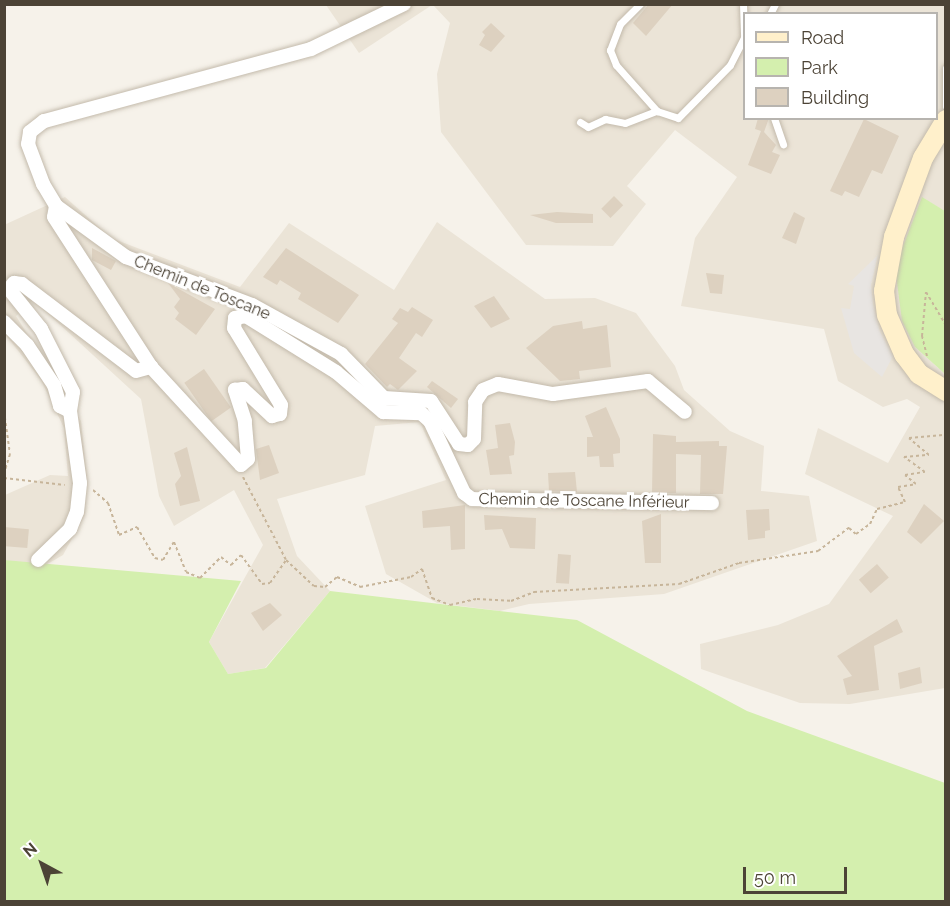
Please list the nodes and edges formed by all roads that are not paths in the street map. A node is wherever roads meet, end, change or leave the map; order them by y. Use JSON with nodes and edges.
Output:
{"nodes":[{"id":1,"x":404,"y":4,"type":"edge"},
{"id":2,"x":640,"y":4,"type":"edge"},
{"id":3,"x":743,"y":39,"type":"edge"},
{"id":4,"x":945,"y":68,"type":"edge"},
{"id":5,"x":945,"y":106,"type":"edge"},
{"id":6,"x":657,"y":111,"type":"junction"},
{"id":7,"x":775,"y":120,"type":"edge"},
{"id":8,"x":945,"y":120,"type":"edge"},
{"id":9,"x":580,"y":122,"type":"dead end"},
{"id":10,"x":783,"y":144,"type":"dead end"},
{"id":11,"x":56,"y":206,"type":"junction"},
{"id":12,"x":4,"y":322,"type":"edge"},
{"id":13,"x":151,"y":368,"type":"junction"},
{"id":14,"x":945,"y":391,"type":"edge"},
{"id":15,"x":70,"y":411,"type":"junction"},
{"id":16,"x":686,"y":412,"type":"dead end"},
{"id":17,"x":712,"y":503,"type":"dead end"},
{"id":18,"x":38,"y":560,"type":"dead end"}],
"edges":[{"from":1,"to":11,"type":"street"},
{"from":2,"to":6,"type":"lane"},
{"from":3,"to":6,"type":"lane"},
{"from":4,"to":5,"type":"lane"},
{"from":6,"to":9,"type":"lane"},
{"from":7,"to":10,"type":"lane"},
{"from":8,"to":14,"type":"main road"},
{"from":11,"to":13,"type":"street"},
{"from":11,"to":16,"type":"street","name":"Chemin de Toscane"},
{"from":12,"to":15,"type":"street"},
{"from":13,"to":15,"type":"street"},
{"from":13,"to":17,"type":"street","name":"Chemin de Toscane Inférieur"},
{"from":15,"to":18,"type":"street"}]}
